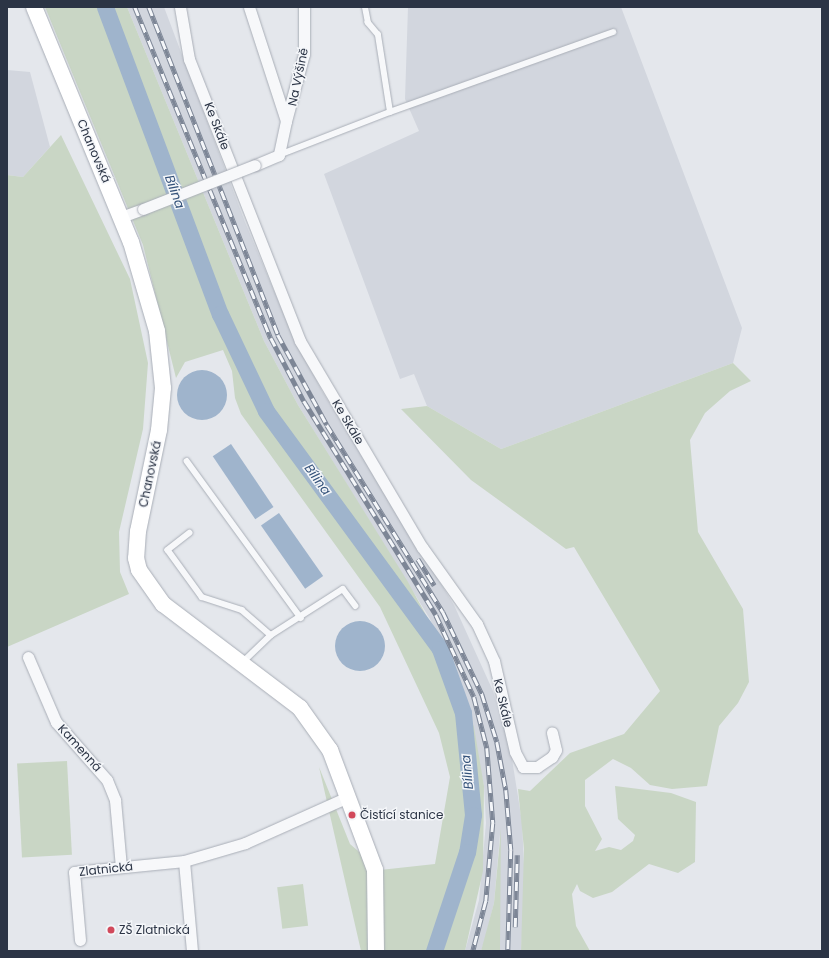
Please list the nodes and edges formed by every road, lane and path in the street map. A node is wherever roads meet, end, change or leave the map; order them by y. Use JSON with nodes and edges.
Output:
{"nodes":[{"id":1,"x":34,"y":7,"type":"edge"},
{"id":2,"x":180,"y":7,"type":"edge"},
{"id":3,"x":249,"y":7,"type":"edge"},
{"id":4,"x":304,"y":7,"type":"edge"},
{"id":5,"x":365,"y":7,"type":"edge"},
{"id":6,"x":613,"y":32,"type":"dead end"},
{"id":7,"x":390,"y":112,"type":"junction"},
{"id":8,"x":286,"y":122,"type":"junction"},
{"id":9,"x":279,"y":155,"type":"junction"},
{"id":10,"x":121,"y":218,"type":"junction"},
{"id":11,"x":187,"y":461,"type":"dead end"},
{"id":12,"x":190,"y":533,"type":"dead end"},
{"id":13,"x":356,"y":606,"type":"dead end"},
{"id":14,"x":301,"y":618,"type":"junction"},
{"id":15,"x":271,"y":636,"type":"junction"},
{"id":16,"x":28,"y":657,"type":"dead end"},
{"id":17,"x":243,"y":662,"type":"junction"},
{"id":18,"x":552,"y":732,"type":"dead end"},
{"id":19,"x":348,"y":798,"type":"junction"},
{"id":20,"x":184,"y":861,"type":"junction"},
{"id":21,"x":121,"y":867,"type":"junction"},
{"id":22,"x":80,"y":940,"type":"dead end"},
{"id":23,"x":192,"y":951,"type":"edge"},
{"id":24,"x":376,"y":951,"type":"edge"}],
"edges":[{"from":1,"to":10,"type":"street","name":"Chanovská"},
{"from":2,"to":18,"type":"street","name":"Ke Skále"},
{"from":3,"to":8,"type":"street"},
{"from":4,"to":8,"type":"street","name":"Na Výšině"},
{"from":5,"to":7,"type":"lane"},
{"from":6,"to":7,"type":"lane"},
{"from":7,"to":9,"type":"lane"},
{"from":8,"to":9,"type":"street"},
{"from":9,"to":10,"type":"street","bridge":true},
{"from":10,"to":17,"type":"street","name":"Chanovská"},
{"from":11,"to":14,"type":"lane"},
{"from":12,"to":15,"type":"lane"},
{"from":13,"to":14,"type":"lane"},
{"from":14,"to":15,"type":"lane"},
{"from":15,"to":17,"type":"lane"},
{"from":16,"to":21,"type":"street","name":"Kamenná"},
{"from":17,"to":19,"type":"street","name":"Chanovská"},
{"from":19,"to":20,"type":"street","name":"Zlatnická"},
{"from":19,"to":24,"type":"street","name":"Chanovská"},
{"from":20,"to":21,"type":"street","name":"Zlatnická"},
{"from":20,"to":23,"type":"street"},
{"from":21,"to":22,"type":"street","name":"Zlatnická"}]}
